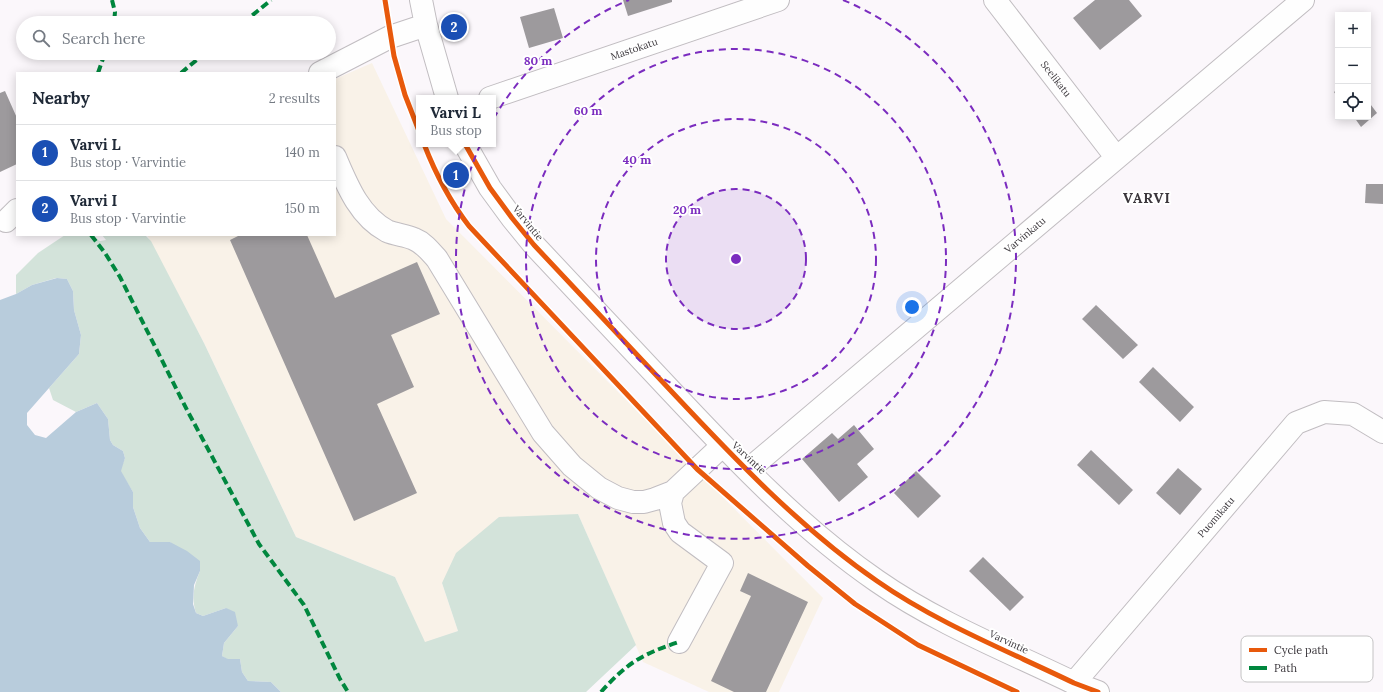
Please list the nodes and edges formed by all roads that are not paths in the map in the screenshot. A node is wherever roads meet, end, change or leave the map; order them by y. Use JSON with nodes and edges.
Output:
{"nodes":[{"id":1,"x":421,"y":0,"type":"edge"},
{"id":2,"x":778,"y":0,"type":"edge"},
{"id":3,"x":995,"y":0,"type":"edge"},
{"id":4,"x":1303,"y":0,"type":"edge"},
{"id":5,"x":426,"y":25,"type":"junction"},
{"id":6,"x":322,"y":72,"type":"edge"},
{"id":7,"x":446,"y":95,"type":"edge"},
{"id":8,"x":496,"y":96,"type":"edge"},
{"id":9,"x":467,"y":147,"type":"edge"},
{"id":10,"x":1116,"y":157,"type":"junction"},
{"id":11,"x":336,"y":159,"type":"edge"},
{"id":12,"x":1383,"y":432,"type":"edge"},
{"id":13,"x":722,"y":446,"type":"junction"},
{"id":14,"x":748,"y":470,"type":"junction"},
{"id":15,"x":672,"y":492,"type":"junction"},
{"id":16,"x":679,"y":642,"type":"dead end"},
{"id":17,"x":1074,"y":683,"type":"junction"},
{"id":18,"x":1098,"y":692,"type":"edge"}],
"edges":[{"from":1,"to":5,"type":"street"},
{"from":2,"to":8,"type":"street","name":"Mastokatu"},
{"from":3,"to":10,"type":"street","name":"Seelikatu"},
{"from":4,"to":10,"type":"street","name":"Varvinkatu"},
{"from":5,"to":6,"type":"street"},
{"from":5,"to":7,"type":"street"},
{"from":9,"to":13,"type":"street","name":"Varvintie"},
{"from":10,"to":14,"type":"street","name":"Varvinkatu"},
{"from":11,"to":15,"type":"street"},
{"from":12,"to":17,"type":"street","name":"Puomikatu"},
{"from":13,"to":14,"type":"street","name":"Varvintie"},
{"from":13,"to":15,"type":"street"},
{"from":14,"to":17,"type":"street","name":"Varvintie"},
{"from":15,"to":16,"type":"street"},
{"from":17,"to":18,"type":"street","name":"Varvintie"}]}
